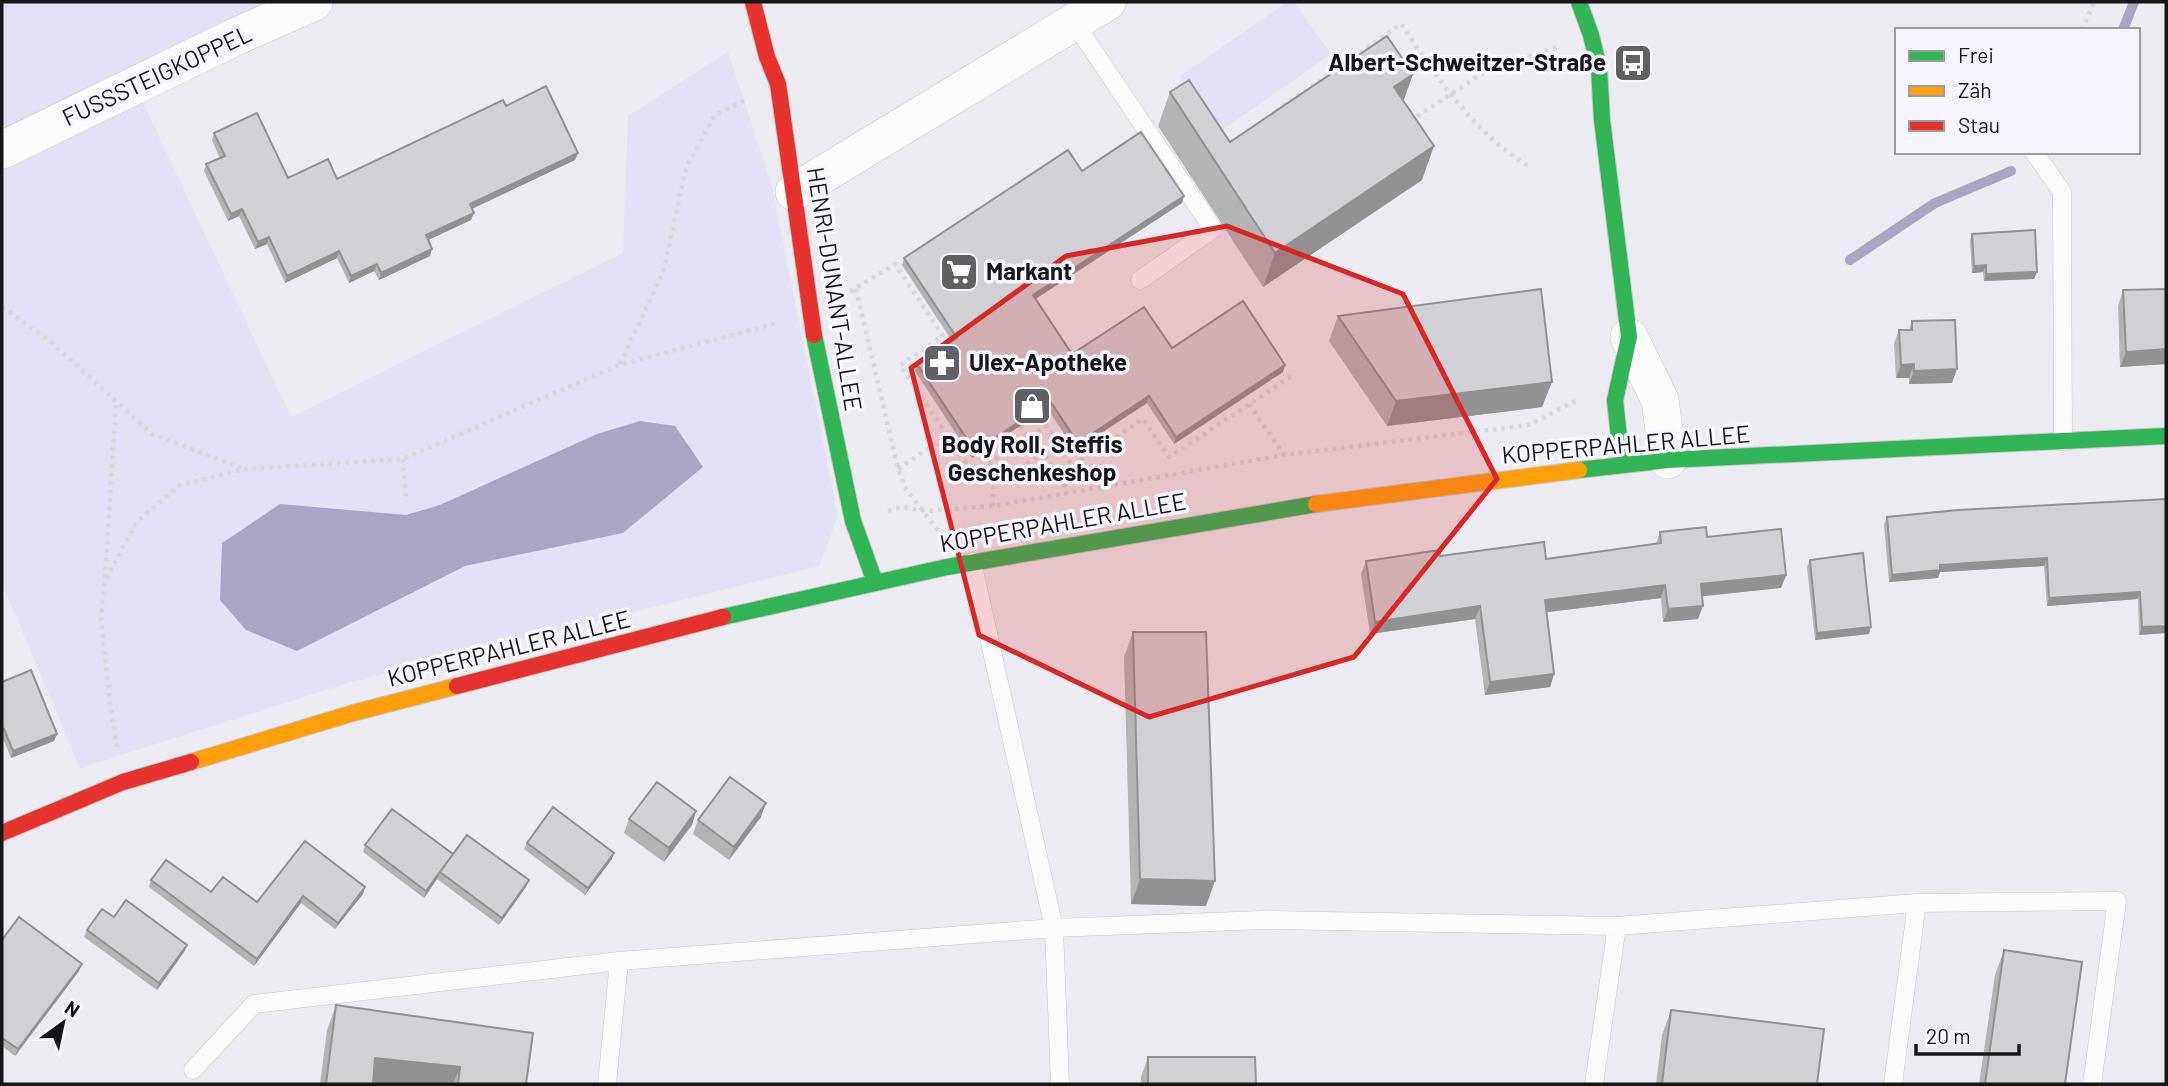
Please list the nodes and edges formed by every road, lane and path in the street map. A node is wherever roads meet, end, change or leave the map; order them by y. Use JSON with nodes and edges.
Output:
{"nodes":[{"id":1,"x":314,"y":2,"type":"edge"},
{"id":2,"x":753,"y":2,"type":"edge"},
{"id":3,"x":1107,"y":2,"type":"edge"},
{"id":4,"x":1579,"y":2,"type":"edge"},
{"id":5,"x":2094,"y":2,"type":"edge"},
{"id":6,"x":1074,"y":22,"type":"junction"},
{"id":7,"x":2082,"y":28,"type":"edge"},
{"id":8,"x":1591,"y":35,"type":"junction"},
{"id":9,"x":778,"y":84,"type":"junction"},
{"id":10,"x":1450,"y":95,"type":"junction"},
{"id":11,"x":1270,"y":115,"type":"edge"},
{"id":12,"x":1400,"y":128,"type":"edge"},
{"id":13,"x":2,"y":150,"type":"edge"},
{"id":14,"x":2035,"y":154,"type":"edge"},
{"id":15,"x":1530,"y":167,"type":"dead end"},
{"id":16,"x":794,"y":192,"type":"junction"},
{"id":17,"x":1140,"y":280,"type":"dead end"},
{"id":18,"x":856,"y":289,"type":"junction"},
{"id":19,"x":2,"y":307,"type":"edge"},
{"id":20,"x":810,"y":314,"type":"junction"},
{"id":21,"x":943,"y":336,"type":"junction"},
{"id":22,"x":1629,"y":337,"type":"junction"},
{"id":23,"x":950,"y":347,"type":"edge"},
{"id":24,"x":619,"y":365,"type":"junction"},
{"id":25,"x":1295,"y":374,"type":"dead end"},
{"id":26,"x":1615,"y":400,"type":"junction"},
{"id":27,"x":116,"y":401,"type":"junction"},
{"id":28,"x":1249,"y":404,"type":"junction"},
{"id":29,"x":1020,"y":426,"type":"edge"},
{"id":30,"x":947,"y":436,"type":"junction"},
{"id":31,"x":2166,"y":436,"type":"edge"},
{"id":32,"x":1029,"y":437,"type":"junction"},
{"id":33,"x":2063,"y":441,"type":"junction"},
{"id":34,"x":1043,"y":453,"type":"junction"},
{"id":35,"x":1284,"y":455,"type":"junction"},
{"id":36,"x":403,"y":459,"type":"junction"},
{"id":37,"x":1668,"y":460,"type":"junction"},
{"id":38,"x":1622,"y":465,"type":"junction"},
{"id":39,"x":244,"y":469,"type":"junction"},
{"id":40,"x":898,"y":469,"type":"junction"},
{"id":41,"x":1069,"y":492,"type":"junction"},
{"id":42,"x":406,"y":502,"type":"dead end"},
{"id":43,"x":993,"y":506,"type":"junction"},
{"id":44,"x":925,"y":511,"type":"junction"},
{"id":45,"x":853,"y":521,"type":"junction"},
{"id":46,"x":972,"y":562,"type":"junction"},
{"id":47,"x":947,"y":567,"type":"junction"},
{"id":48,"x":105,"y":581,"type":"junction"},
{"id":49,"x":875,"y":582,"type":"junction"},
{"id":50,"x":123,"y":782,"type":"junction"},
{"id":51,"x":2,"y":833,"type":"edge"},
{"id":52,"x":1917,"y":903,"type":"junction"},
{"id":53,"x":1617,"y":926,"type":"junction"},
{"id":54,"x":1054,"y":928,"type":"junction"},
{"id":55,"x":620,"y":961,"type":"junction"},
{"id":56,"x":193,"y":1070,"type":"dead end"},
{"id":57,"x":607,"y":1084,"type":"edge"},
{"id":58,"x":1060,"y":1084,"type":"edge"},
{"id":59,"x":1594,"y":1084,"type":"edge"},
{"id":60,"x":1893,"y":1084,"type":"edge"},
{"id":61,"x":2092,"y":1084,"type":"edge"}],
"edges":[{"from":1,"to":13,"type":"street","name":"FUSSSTEIGKOPPEL"},
{"from":2,"to":9,"type":"street","name":"HENRI-DUNANT-ALLEE"},
{"from":3,"to":6,"type":"street"},
{"from":4,"to":8,"type":"street"},
{"from":5,"to":7,"type":"path"},
{"from":6,"to":16,"type":"street"},
{"from":6,"to":17,"type":"lane"},
{"from":8,"to":10,"type":"path"},
{"from":8,"to":22,"type":"street"},
{"from":9,"to":16,"type":"street","name":"HENRI-DUNANT-ALLEE"},
{"from":9,"to":24,"type":"path"},
{"from":10,"to":11,"type":"path"},
{"from":10,"to":12,"type":"path"},
{"from":10,"to":15,"type":"path"},
{"from":14,"to":33,"type":"lane"},
{"from":16,"to":20,"type":"street","name":"HENRI-DUNANT-ALLEE"},
{"from":18,"to":20,"type":"path"},
{"from":18,"to":21,"type":"path"},
{"from":18,"to":40,"type":"path"},
{"from":19,"to":27,"type":"path"},
{"from":20,"to":24,"type":"path"},
{"from":20,"to":45,"type":"street","name":"HENRI-DUNANT-ALLEE"},
{"from":21,"to":23,"type":"path"},
{"from":21,"to":30,"type":"path"},
{"from":22,"to":26,"type":"street"},
{"from":22,"to":37,"type":"street"},
{"from":24,"to":36,"type":"path"},
{"from":25,"to":28,"type":"path"},
{"from":26,"to":35,"type":"path"},
{"from":26,"to":38,"type":"street"},
{"from":27,"to":39,"type":"path"},
{"from":27,"to":48,"type":"path"},
{"from":28,"to":32,"type":"path"},
{"from":28,"to":35,"type":"path"},
{"from":29,"to":32,"type":"path"},
{"from":30,"to":32,"type":"path"},
{"from":30,"to":40,"type":"path"},
{"from":31,"to":33,"type":"street","name":"KOPPERPAHLER ALLEE"},
{"from":32,"to":34,"type":"path"},
{"from":33,"to":37,"type":"street","name":"KOPPERPAHLER ALLEE"},
{"from":34,"to":41,"type":"path"},
{"from":34,"to":43,"type":"path"},
{"from":35,"to":41,"type":"path"},
{"from":36,"to":39,"type":"path"},
{"from":36,"to":42,"type":"path"},
{"from":37,"to":38,"type":"street","name":"KOPPERPAHLER ALLEE"},
{"from":38,"to":46,"type":"street","name":"KOPPERPAHLER ALLEE"},
{"from":39,"to":48,"type":"path"},
{"from":40,"to":44,"type":"path"},
{"from":41,"to":43,"type":"path"},
{"from":43,"to":44,"type":"path"},
{"from":44,"to":45,"type":"path"},
{"from":44,"to":47,"type":"path"},
{"from":45,"to":49,"type":"street","name":"HENRI-DUNANT-ALLEE"},
{"from":46,"to":47,"type":"street","name":"KOPPERPAHLER ALLEE"},
{"from":46,"to":54,"type":"lane"},
{"from":47,"to":49,"type":"street","name":"KOPPERPAHLER ALLEE"},
{"from":48,"to":50,"type":"path"},
{"from":49,"to":50,"type":"street","name":"KOPPERPAHLER ALLEE"},
{"from":50,"to":51,"type":"street","name":"KOPPERPAHLER ALLEE"},
{"from":52,"to":53,"type":"lane"},
{"from":52,"to":60,"type":"lane"},
{"from":52,"to":61,"type":"lane"},
{"from":53,"to":54,"type":"lane"},
{"from":53,"to":59,"type":"lane"},
{"from":54,"to":55,"type":"lane"},
{"from":54,"to":58,"type":"lane"},
{"from":55,"to":56,"type":"lane"},
{"from":55,"to":57,"type":"lane"}]}
